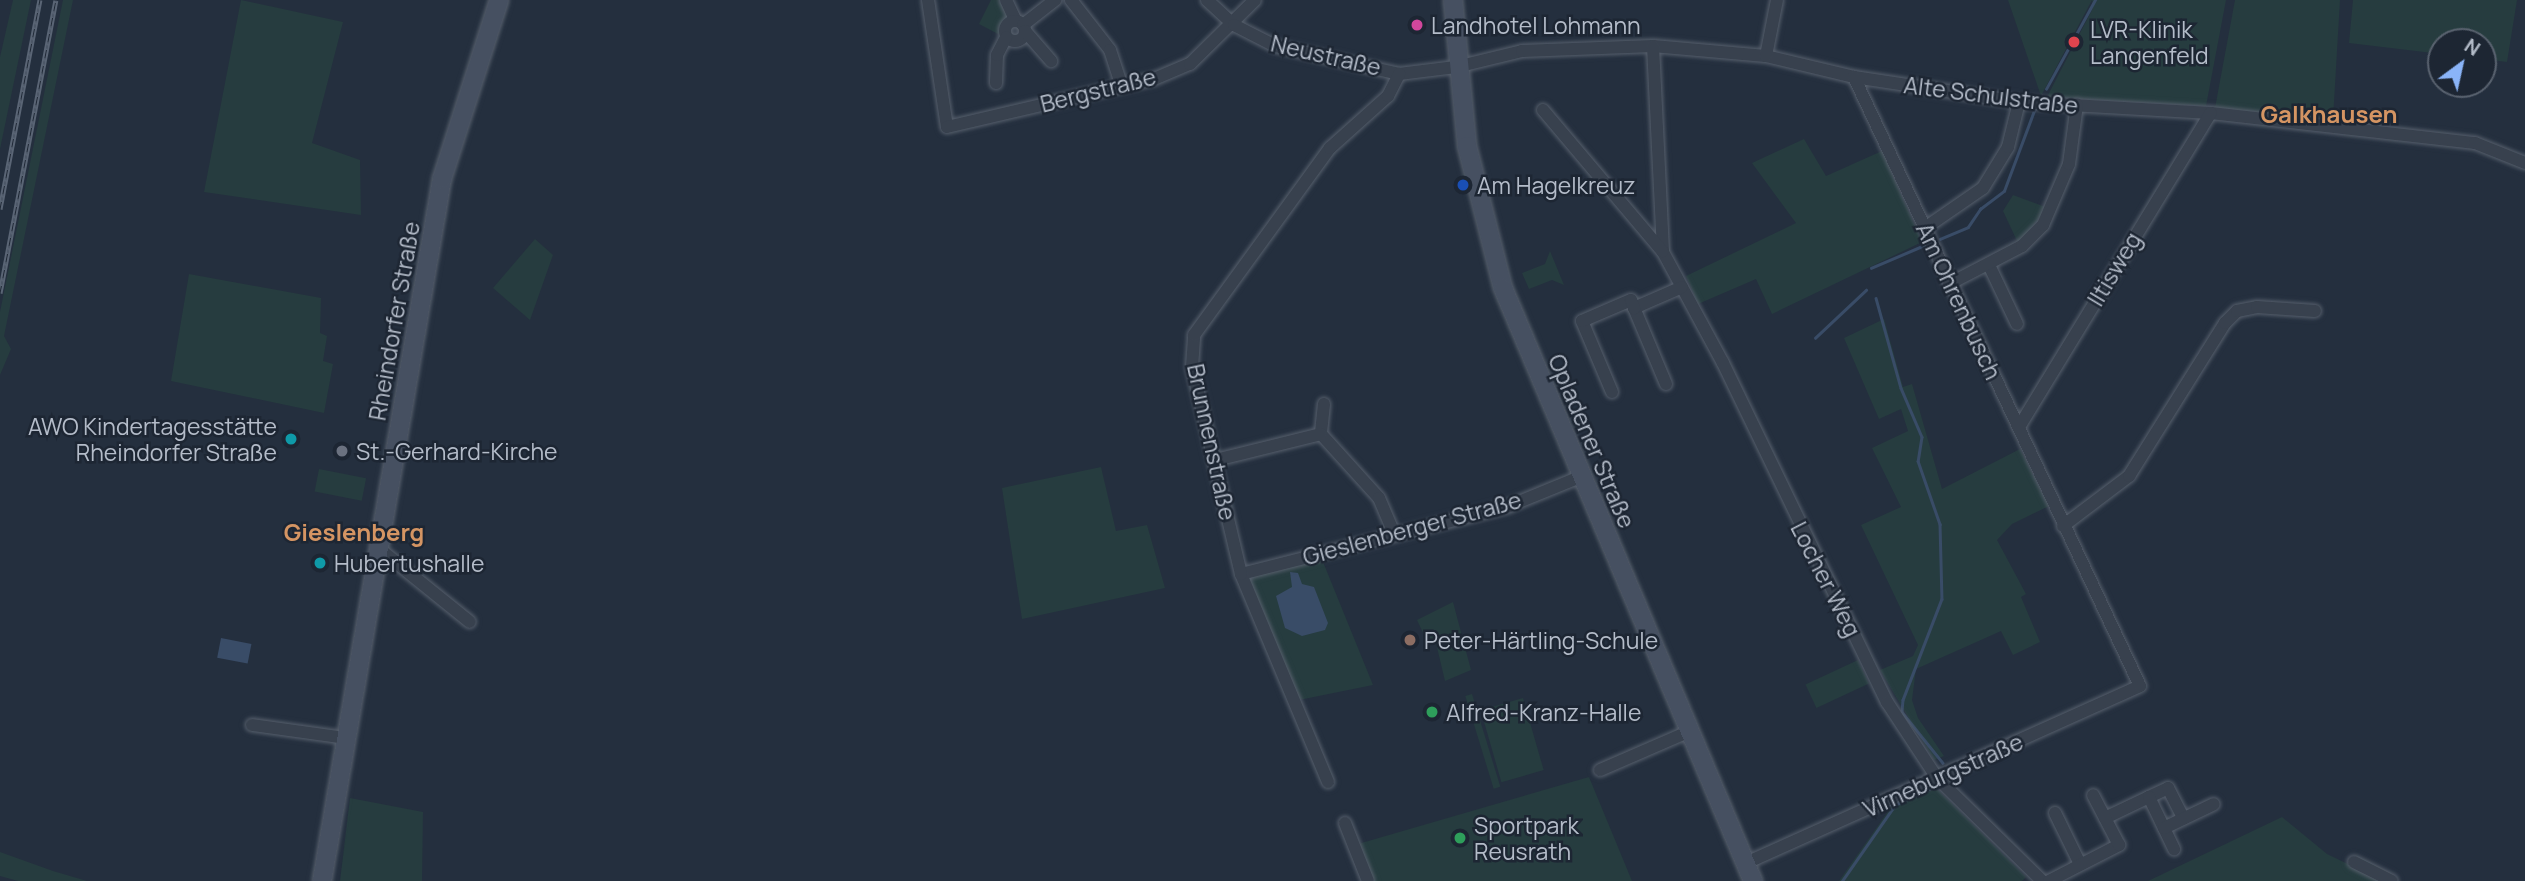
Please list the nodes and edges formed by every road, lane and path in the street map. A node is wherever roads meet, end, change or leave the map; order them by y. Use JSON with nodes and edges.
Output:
{"nodes":[{"id":1,"x":499,"y":0,"type":"edge"},
{"id":2,"x":928,"y":0,"type":"edge"},
{"id":3,"x":1006,"y":0,"type":"edge"},
{"id":4,"x":1055,"y":0,"type":"edge"},
{"id":5,"x":1071,"y":0,"type":"edge"},
{"id":6,"x":1207,"y":0,"type":"edge"},
{"id":7,"x":1255,"y":0,"type":"edge"},
{"id":8,"x":1453,"y":0,"type":"edge"},
{"id":9,"x":1777,"y":0,"type":"edge"},
{"id":10,"x":1234,"y":24,"type":"junction"},
{"id":11,"x":1021,"y":26,"type":"junction"},
{"id":12,"x":1653,"y":46,"type":"junction"},
{"id":13,"x":1766,"y":56,"type":"junction"},
{"id":14,"x":1052,"y":61,"type":"dead end"},
{"id":15,"x":1457,"y":67,"type":"junction"},
{"id":16,"x":1399,"y":74,"type":"junction"},
{"id":17,"x":1854,"y":77,"type":"junction"},
{"id":18,"x":996,"y":83,"type":"dead end"},
{"id":19,"x":1122,"y":86,"type":"junction"},
{"id":20,"x":2019,"y":102,"type":"junction"},
{"id":21,"x":2077,"y":105,"type":"junction"},
{"id":22,"x":1544,"y":110,"type":"dead end"},
{"id":23,"x":2211,"y":113,"type":"junction"},
{"id":24,"x":2525,"y":163,"type":"edge"},
{"id":25,"x":1926,"y":228,"type":"junction"},
{"id":26,"x":1663,"y":252,"type":"junction"},
{"id":27,"x":1989,"y":265,"type":"junction"},
{"id":28,"x":1949,"y":284,"type":"junction"},
{"id":29,"x":1682,"y":287,"type":"junction"},
{"id":30,"x":1634,"y":308,"type":"junction"},
{"id":31,"x":2315,"y":311,"type":"dead end"},
{"id":32,"x":2017,"y":324,"type":"dead end"},
{"id":33,"x":1666,"y":384,"type":"dead end"},
{"id":34,"x":1612,"y":392,"type":"dead end"},
{"id":35,"x":1324,"y":404,"type":"dead end"},
{"id":36,"x":2019,"y":427,"type":"junction"},
{"id":37,"x":1321,"y":434,"type":"junction"},
{"id":38,"x":1216,"y":460,"type":"junction"},
{"id":39,"x":1580,"y":477,"type":"junction"},
{"id":40,"x":2063,"y":526,"type":"junction"},
{"id":41,"x":1394,"y":534,"type":"junction"},
{"id":42,"x":377,"y":547,"type":"junction"},
{"id":43,"x":1241,"y":574,"type":"junction"},
{"id":44,"x":470,"y":622,"type":"dead end"},
{"id":45,"x":2140,"y":686,"type":"joint"},
{"id":46,"x":252,"y":725,"type":"dead end"},
{"id":47,"x":1688,"y":732,"type":"junction"},
{"id":48,"x":346,"y":738,"type":"junction"},
{"id":49,"x":341,"y":768,"type":"junction"},
{"id":50,"x":1600,"y":769,"type":"dead end"},
{"id":51,"x":1937,"y":778,"type":"junction"},
{"id":52,"x":1328,"y":782,"type":"dead end"},
{"id":53,"x":2093,"y":795,"type":"dead end"},
{"id":54,"x":2149,"y":797,"type":"junction"},
{"id":55,"x":2214,"y":804,"type":"dead end"},
{"id":56,"x":2055,"y":813,"type":"dead end"},
{"id":57,"x":2105,"y":818,"type":"junction"},
{"id":58,"x":2183,"y":818,"type":"junction"},
{"id":59,"x":1345,"y":823,"type":"dead end"},
{"id":60,"x":2164,"y":828,"type":"junction"},
{"id":61,"x":2174,"y":849,"type":"dead end"},
{"id":62,"x":2354,"y":862,"type":"dead end"},
{"id":63,"x":1746,"y":863,"type":"junction"},
{"id":64,"x":2080,"y":864,"type":"junction"},
{"id":65,"x":2034,"y":879,"type":"edge"},
{"id":66,"x":321,"y":881,"type":"edge"},
{"id":67,"x":330,"y":881,"type":"edge"},
{"id":68,"x":1368,"y":881,"type":"edge"},
{"id":69,"x":1753,"y":881,"type":"edge"},
{"id":70,"x":2049,"y":881,"type":"edge"},
{"id":71,"x":2392,"y":881,"type":"edge"}],
"edges":[{"from":1,"to":42,"type":"main road","name":"Rheindorfer Straße"},
{"from":2,"to":19,"type":"street","name":"Bergstraße"},
{"from":3,"to":11,"type":"street"},
{"from":4,"to":11,"type":"street"},
{"from":5,"to":19,"type":"street"},
{"from":6,"to":10,"type":"street","name":"Neustraße"},
{"from":7,"to":10,"type":"street","name":"Bergstraße"},
{"from":8,"to":15,"type":"main road","name":"Opladener Straße"},
{"from":9,"to":13,"type":"street"},
{"from":10,"to":16,"type":"street","name":"Neustraße"},
{"from":10,"to":19,"type":"street","name":"Bergstraße"},
{"from":11,"to":14,"type":"street"},
{"from":11,"to":18,"type":"street"},
{"from":12,"to":13,"type":"street","name":"Alte Schulstraße"},
{"from":12,"to":15,"type":"street","name":"Alte Schulstraße"},
{"from":12,"to":26,"type":"street","name":"Locher Weg"},
{"from":13,"to":17,"type":"street","name":"Alte Schulstraße"},
{"from":15,"to":16,"type":"street","name":"Neustraße"},
{"from":15,"to":39,"type":"main road","name":"Opladener Straße"},
{"from":16,"to":38,"type":"street","name":"Brunnenstraße"},
{"from":17,"to":20,"type":"street","name":"Alte Schulstraße"},
{"from":17,"to":25,"type":"street","name":"Am Ohrenbusch"},
{"from":20,"to":21,"type":"street","name":"Alte Schulstraße"},
{"from":20,"to":25,"type":"street"},
{"from":21,"to":23,"type":"street","name":"Alte Schulstraße"},
{"from":21,"to":27,"type":"street"},
{"from":22,"to":26,"type":"street","name":"Locher Weg"},
{"from":23,"to":24,"type":"street","name":"Alte Schulstraße"},
{"from":23,"to":36,"type":"street","name":"Iltisweg"},
{"from":25,"to":28,"type":"street","name":"Am Ohrenbusch"},
{"from":26,"to":29,"type":"street","name":"Locher Weg"},
{"from":27,"to":28,"type":"street"},
{"from":27,"to":32,"type":"street"},
{"from":28,"to":36,"type":"street","name":"Am Ohrenbusch"},
{"from":29,"to":30,"type":"street"},
{"from":29,"to":51,"type":"street","name":"Locher Weg"},
{"from":30,"to":33,"type":"street"},
{"from":30,"to":34,"type":"street"},
{"from":31,"to":40,"type":"street"},
{"from":35,"to":37,"type":"street"},
{"from":36,"to":40,"type":"street","name":"Am Ohrenbusch"},
{"from":37,"to":38,"type":"street"},
{"from":37,"to":41,"type":"street"},
{"from":38,"to":43,"type":"street","name":"Brunnenstraße"},
{"from":39,"to":41,"type":"street","name":"Gieslenberger Straße"},
{"from":39,"to":47,"type":"main road","name":"Opladener Straße"},
{"from":40,"to":45,"type":"street","name":"Am Ohrenbusch"},
{"from":41,"to":43,"type":"street","name":"Gieslenberger Straße"},
{"from":42,"to":44,"type":"street"},
{"from":42,"to":48,"type":"main road","name":"Rheindorfer Straße"},
{"from":43,"to":52,"type":"street","name":"Brunnenstraße"},
{"from":45,"to":51,"type":"street","name":"Virneburgstraße"},
{"from":46,"to":48,"type":"street"},
{"from":47,"to":50,"type":"street"},
{"from":47,"to":63,"type":"main road","name":"Opladener Straße"},
{"from":48,"to":49,"type":"main road","name":"Rheindorfer Straße"},
{"from":49,"to":66,"type":"main road","name":"Rheindorfer Straße"},
{"from":49,"to":67,"type":"main road","name":"Rheindorfer Straße"},
{"from":51,"to":63,"type":"street","name":"Virneburgstraße"},
{"from":51,"to":65,"type":"street","name":"Locher Weg"},
{"from":53,"to":57,"type":"street"},
{"from":54,"to":57,"type":"street"},
{"from":54,"to":58,"type":"street"},
{"from":54,"to":60,"type":"street"},
{"from":55,"to":58,"type":"street"},
{"from":56,"to":64,"type":"street"},
{"from":57,"to":64,"type":"street"},
{"from":58,"to":60,"type":"street"},
{"from":59,"to":68,"type":"street"},
{"from":60,"to":61,"type":"street"},
{"from":62,"to":71,"type":"street"},
{"from":63,"to":69,"type":"main road","name":"Opladener Straße"},
{"from":64,"to":70,"type":"street"}]}
